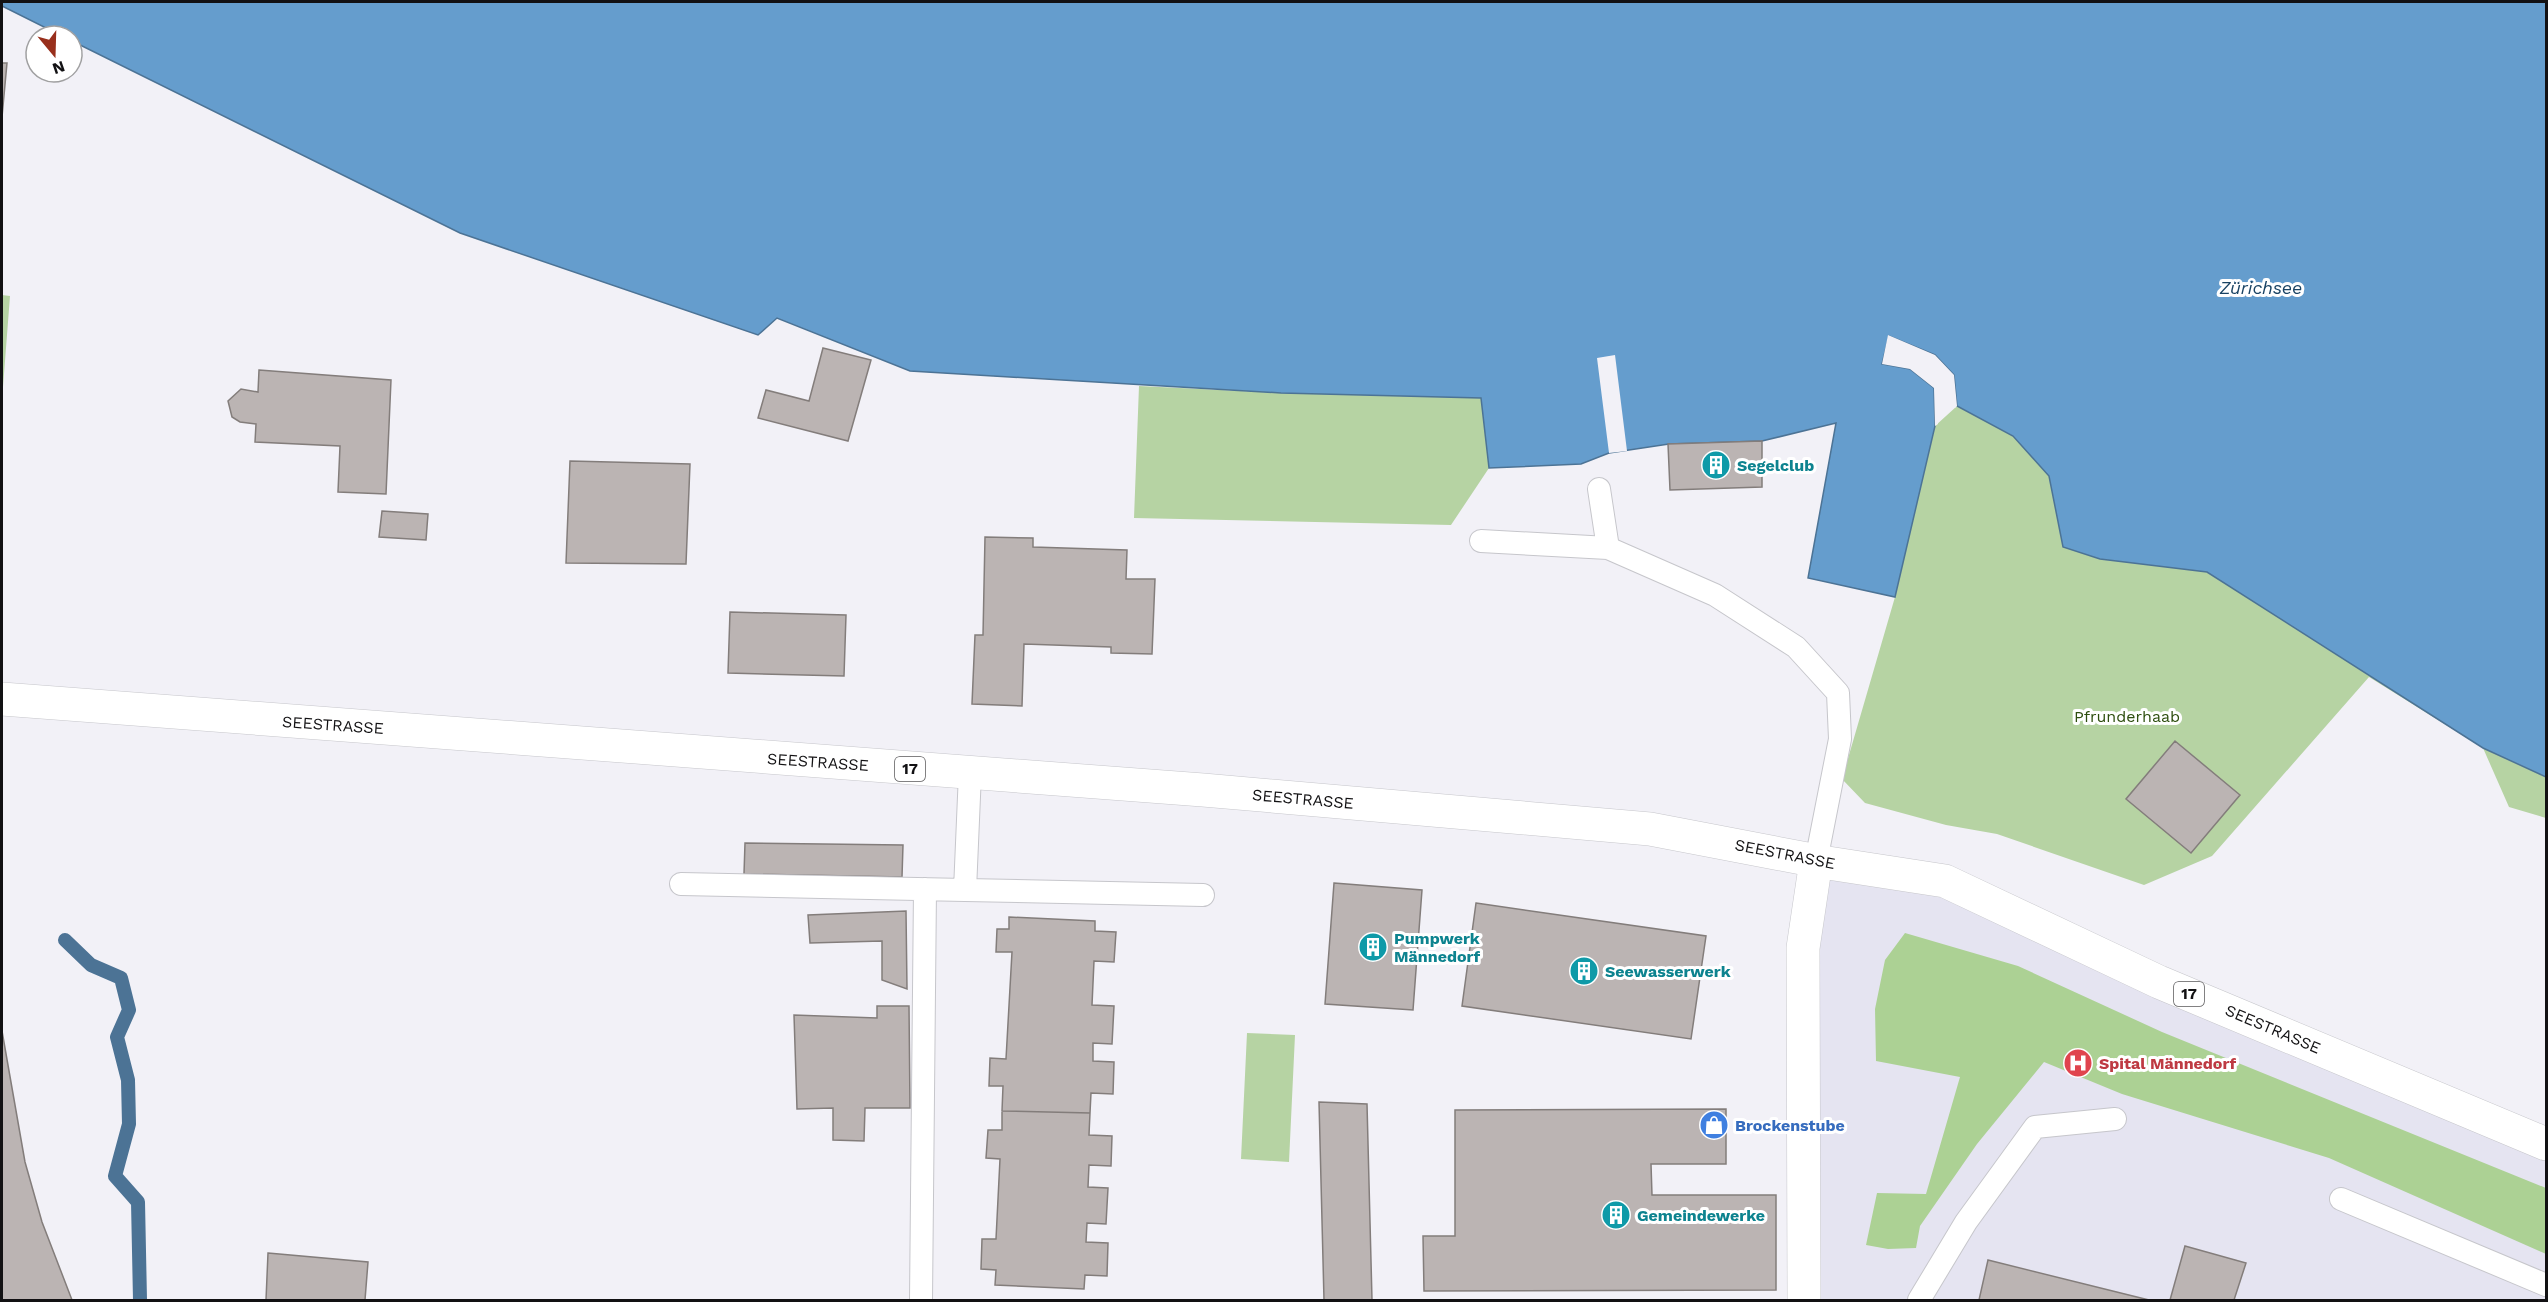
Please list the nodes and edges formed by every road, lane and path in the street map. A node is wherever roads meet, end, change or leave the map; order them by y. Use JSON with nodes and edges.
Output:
{"nodes":[{"id":1,"x":1599,"y":489,"type":"dead end"},
{"id":2,"x":1481,"y":541,"type":"dead end"},
{"id":3,"x":1608,"y":548,"type":"junction"},
{"id":4,"x":2,"y":699,"type":"edge"},
{"id":5,"x":970,"y":773,"type":"junction"},
{"id":6,"x":1816,"y":861,"type":"junction"},
{"id":7,"x":681,"y":885,"type":"dead end"},
{"id":8,"x":925,"y":889,"type":"junction"},
{"id":9,"x":965,"y":890,"type":"junction"},
{"id":10,"x":1203,"y":895,"type":"dead end"},
{"id":11,"x":2115,"y":1119,"type":"dead end"},
{"id":12,"x":2547,"y":1144,"type":"edge"},
{"id":13,"x":2341,"y":1199,"type":"dead end"},
{"id":14,"x":2547,"y":1285,"type":"edge"},
{"id":15,"x":921,"y":1300,"type":"edge"},
{"id":16,"x":1804,"y":1300,"type":"edge"},
{"id":17,"x":1919,"y":1300,"type":"edge"}],
"edges":[{"from":1,"to":3,"type":"lane"},
{"from":2,"to":3,"type":"lane"},
{"from":3,"to":6,"type":"lane"},
{"from":4,"to":5,"type":"main road","name":"SEESTRASSE","number":"17"},
{"from":5,"to":6,"type":"main road","name":"SEESTRASSE","number":"17"},
{"from":5,"to":9,"type":"lane"},
{"from":6,"to":12,"type":"main road","name":"SEESTRASSE","number":"17"},
{"from":6,"to":16,"type":"main road"},
{"from":7,"to":8,"type":"lane"},
{"from":8,"to":9,"type":"lane"},
{"from":8,"to":15,"type":"lane"},
{"from":9,"to":10,"type":"lane"},
{"from":11,"to":17,"type":"lane"},
{"from":13,"to":14,"type":"lane"}]}
